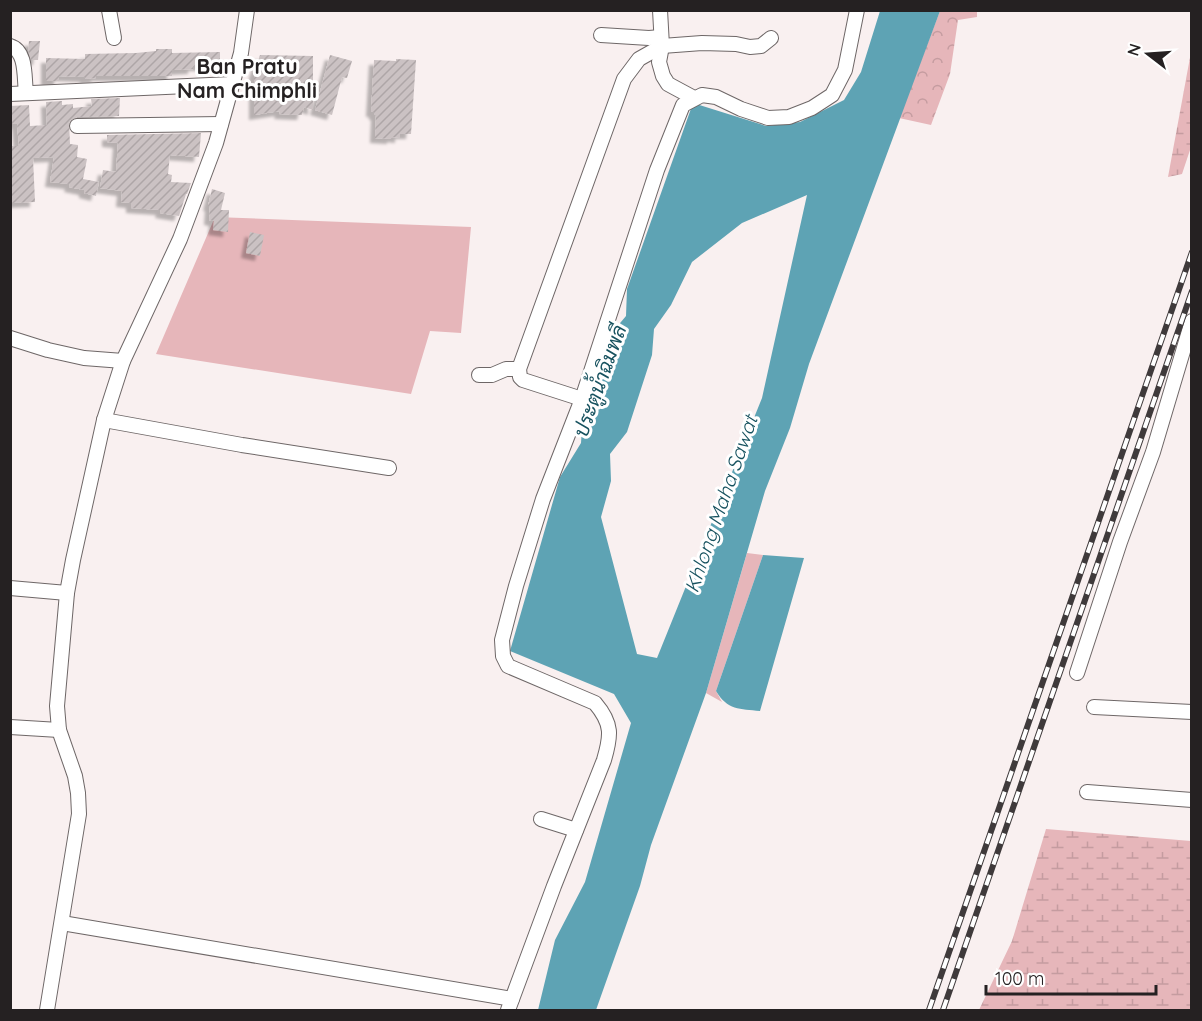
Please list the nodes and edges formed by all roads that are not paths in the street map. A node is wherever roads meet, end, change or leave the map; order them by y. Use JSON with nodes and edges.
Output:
{"nodes":[{"id":1,"x":109,"y":10,"type":"edge"},
{"id":2,"x":247,"y":10,"type":"edge"},
{"id":3,"x":660,"y":10,"type":"edge"},
{"id":4,"x":857,"y":10,"type":"edge"},
{"id":5,"x":601,"y":35,"type":"dead end"},
{"id":6,"x":114,"y":38,"type":"dead end"},
{"id":7,"x":771,"y":38,"type":"dead end"},
{"id":8,"x":662,"y":42,"type":"junction"},
{"id":9,"x":10,"y":46,"type":"edge"},
{"id":10,"x":232,"y":84,"type":"junction"},
{"id":11,"x":26,"y":93,"type":"junction"},
{"id":12,"x":10,"y":94,"type":"edge"},
{"id":13,"x":694,"y":98,"type":"junction"},
{"id":14,"x":221,"y":124,"type":"junction"},
{"id":15,"x":77,"y":126,"type":"dead end"},
{"id":16,"x":1191,"y":321,"type":"edge"},
{"id":17,"x":10,"y":338,"type":"edge"},
{"id":18,"x":123,"y":361,"type":"junction"},
{"id":19,"x":519,"y":369,"type":"junction"},
{"id":20,"x":479,"y":375,"type":"dead end"},
{"id":21,"x":582,"y":399,"type":"junction"},
{"id":22,"x":104,"y":420,"type":"junction"},
{"id":23,"x":389,"y":468,"type":"dead end"},
{"id":24,"x":10,"y":588,"type":"edge"},
{"id":25,"x":67,"y":593,"type":"junction"},
{"id":26,"x":1077,"y":673,"type":"dead end"},
{"id":27,"x":1094,"y":707,"type":"dead end"},
{"id":28,"x":1191,"y":712,"type":"edge"},
{"id":29,"x":10,"y":727,"type":"edge"},
{"id":30,"x":59,"y":730,"type":"junction"},
{"id":31,"x":1087,"y":792,"type":"dead end"},
{"id":32,"x":1191,"y":800,"type":"edge"},
{"id":33,"x":541,"y":819,"type":"dead end"},
{"id":34,"x":576,"y":830,"type":"junction"},
{"id":35,"x":62,"y":923,"type":"junction"},
{"id":36,"x":510,"y":1005,"type":"edge"},
{"id":37,"x":47,"y":1011,"type":"edge"}],
"edges":[{"from":1,"to":6,"type":"street"},
{"from":2,"to":10,"type":"street"},
{"from":3,"to":8,"type":"street"},
{"from":4,"to":13,"type":"street"},
{"from":5,"to":8,"type":"street"},
{"from":7,"to":8,"type":"street"},
{"from":8,"to":13,"type":"street"},
{"from":8,"to":19,"type":"street"},
{"from":9,"to":11,"type":"street"},
{"from":10,"to":11,"type":"street"},
{"from":10,"to":14,"type":"street"},
{"from":11,"to":12,"type":"street"},
{"from":13,"to":21,"type":"street"},
{"from":14,"to":15,"type":"street"},
{"from":14,"to":18,"type":"street"},
{"from":16,"to":26,"type":"street"},
{"from":17,"to":18,"type":"street"},
{"from":18,"to":22,"type":"street"},
{"from":19,"to":20,"type":"street"},
{"from":19,"to":21,"type":"street"},
{"from":21,"to":34,"type":"street"},
{"from":22,"to":23,"type":"street"},
{"from":22,"to":25,"type":"street"},
{"from":24,"to":25,"type":"street"},
{"from":25,"to":30,"type":"street"},
{"from":27,"to":28,"type":"street"},
{"from":29,"to":30,"type":"street"},
{"from":30,"to":35,"type":"street"},
{"from":31,"to":32,"type":"street"},
{"from":33,"to":34,"type":"street"},
{"from":34,"to":36,"type":"street"},
{"from":35,"to":36,"type":"street"},
{"from":35,"to":37,"type":"street"}]}
